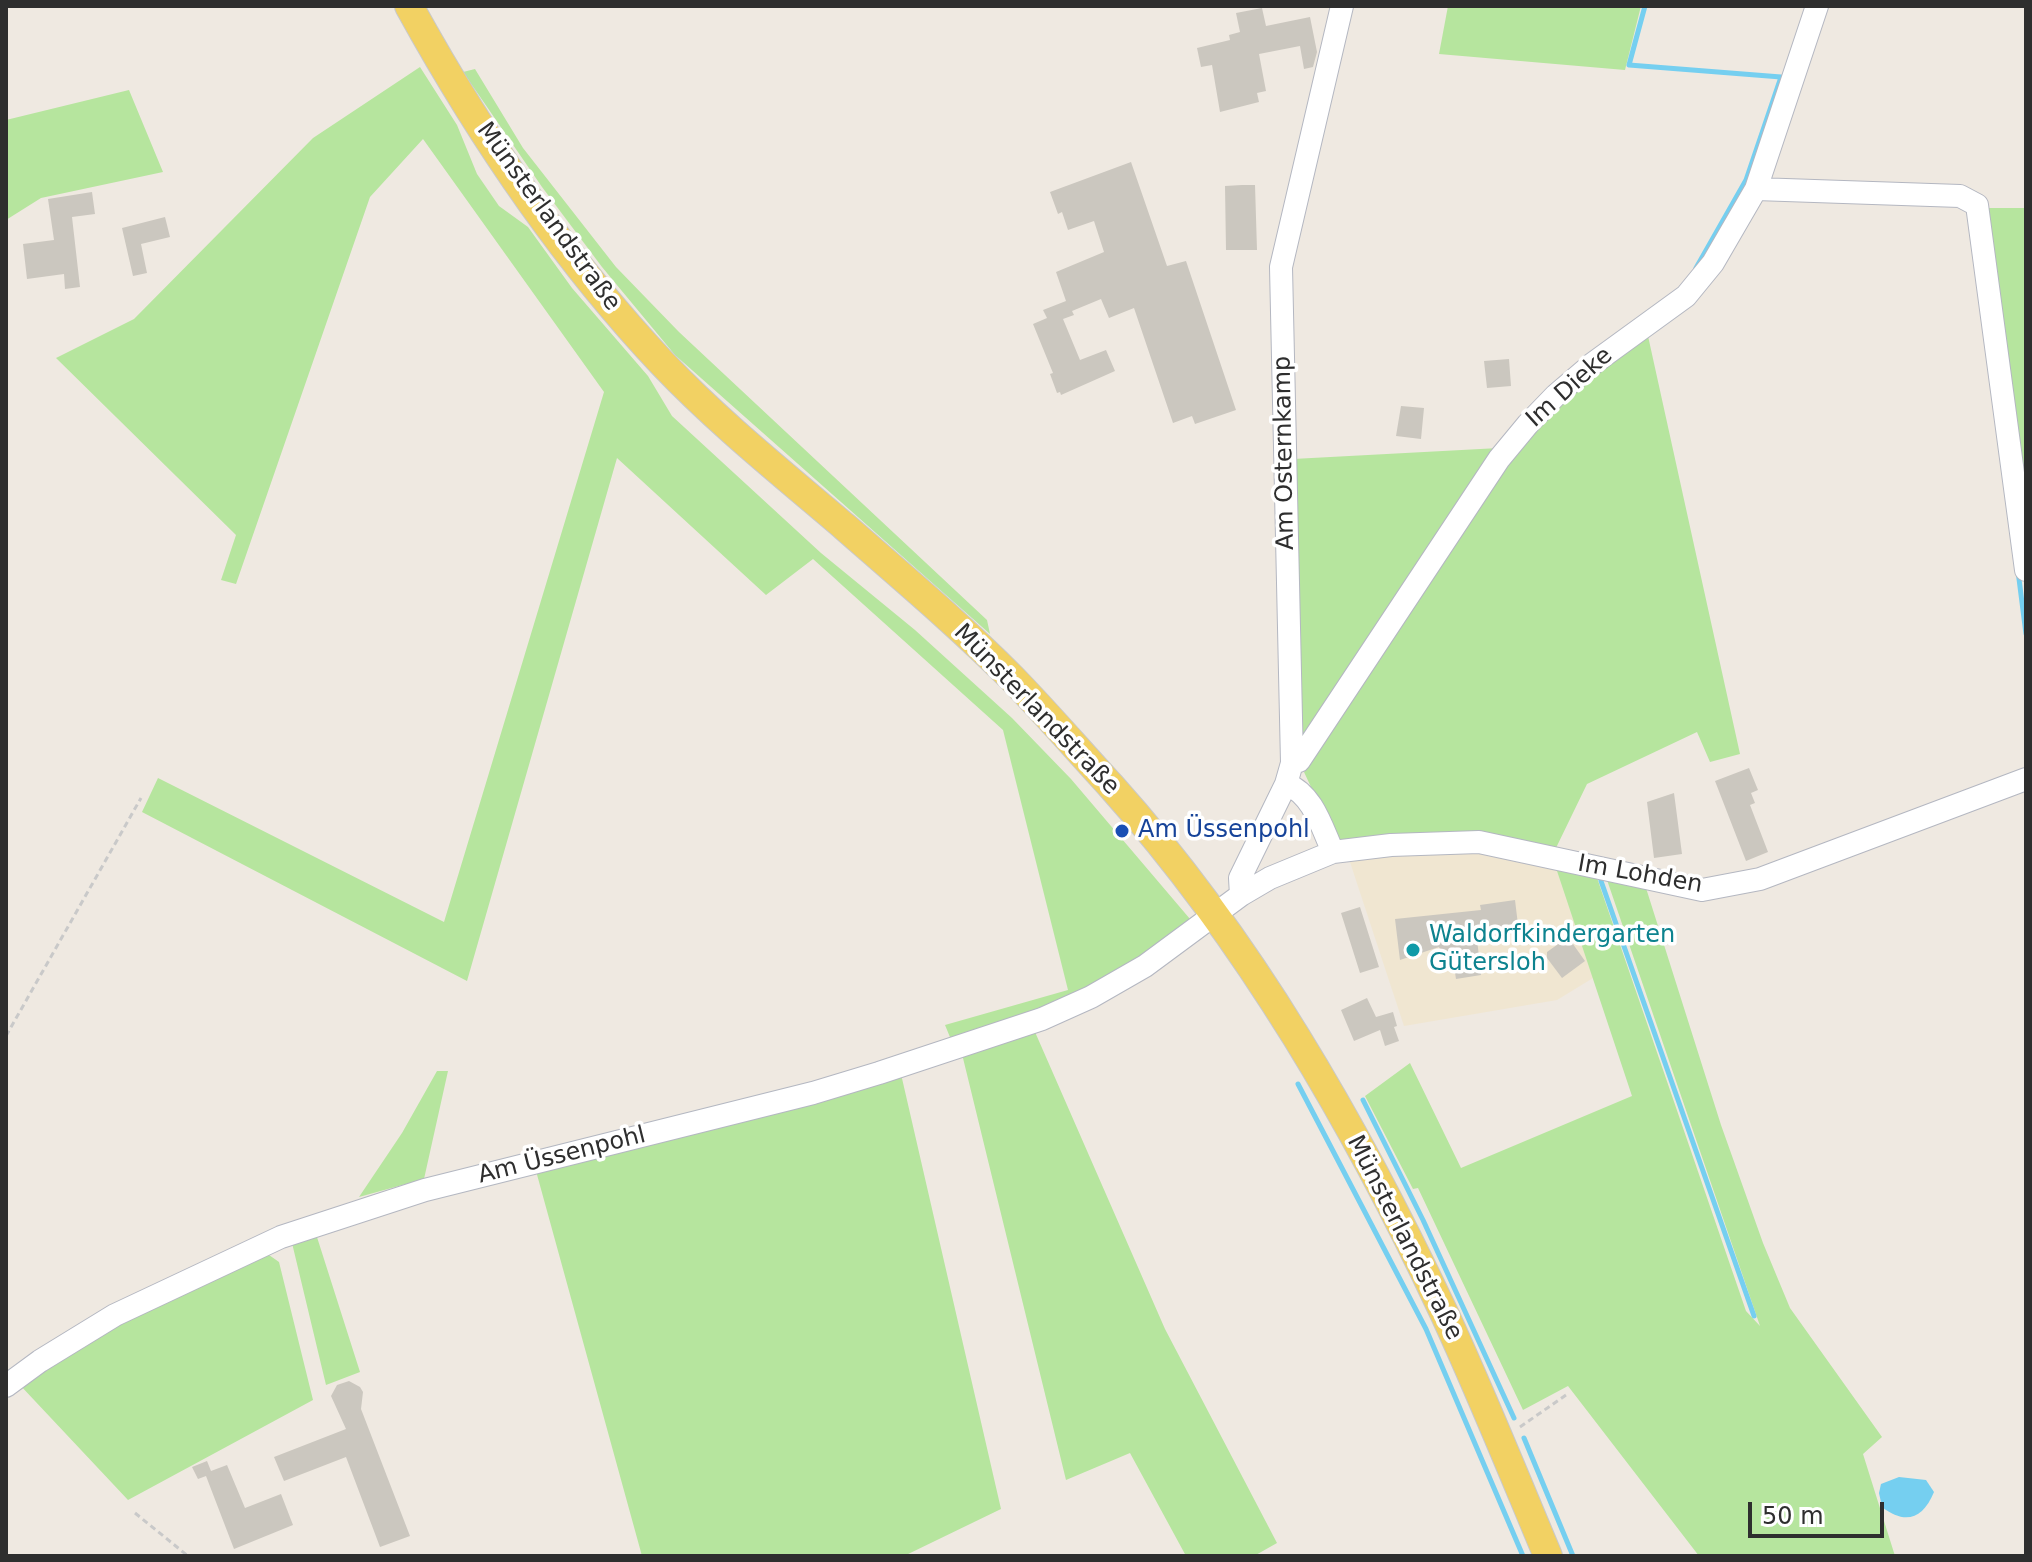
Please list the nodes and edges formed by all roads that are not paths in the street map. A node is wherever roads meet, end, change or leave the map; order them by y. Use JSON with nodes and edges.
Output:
{"nodes":[{"id":1,"x":409,"y":6,"type":"edge"},
{"id":2,"x":1342,"y":6,"type":"edge"},
{"id":3,"x":1817,"y":6,"type":"edge"},
{"id":4,"x":1756,"y":189,"type":"junction"},
{"id":5,"x":2026,"y":570,"type":"edge"},
{"id":6,"x":1289,"y":774,"type":"junction"},
{"id":7,"x":2026,"y":779,"type":"edge"},
{"id":8,"x":1333,"y":852,"type":"junction"},
{"id":9,"x":1241,"y":895,"type":"junction"},
{"id":10,"x":1214,"y":915,"type":"junction"},
{"id":11,"x":6,"y":1386,"type":"edge"},
{"id":12,"x":1548,"y":1556,"type":"edge"}],
"edges":[{"from":1,"to":10,"type":"main road","name":"Münsterlandstraße"},
{"from":2,"to":6,"type":"street","name":"Am Osternkamp"},
{"from":3,"to":4,"type":"street","name":"Im Dieke"},
{"from":4,"to":5,"type":"street"},
{"from":4,"to":6,"type":"street","name":"Im Dieke"},
{"from":6,"to":8,"type":"street"},
{"from":6,"to":9,"type":"street","name":"Am Osternkamp"},
{"from":7,"to":8,"type":"street","name":"Im Lohden"},
{"from":8,"to":9,"type":"street","name":"Im Lohden"},
{"from":9,"to":10,"type":"street","name":"Im Lohden"},
{"from":10,"to":11,"type":"street","name":"Am Üssenpohl"},
{"from":10,"to":12,"type":"main road","name":"Münsterlandstraße"}]}
